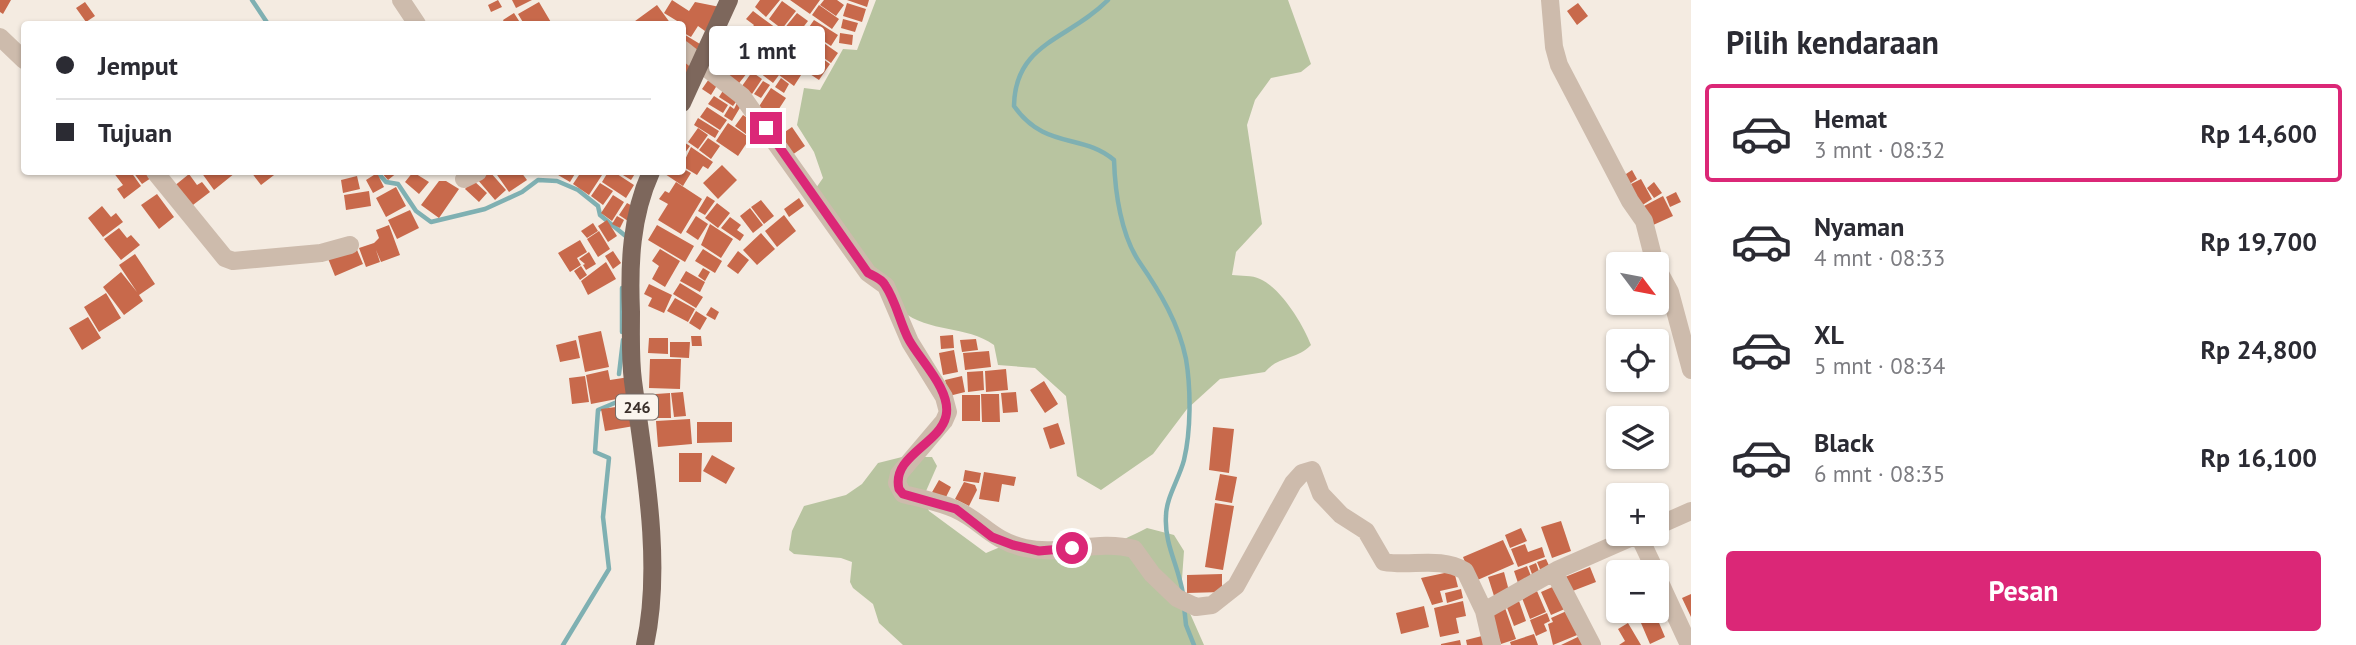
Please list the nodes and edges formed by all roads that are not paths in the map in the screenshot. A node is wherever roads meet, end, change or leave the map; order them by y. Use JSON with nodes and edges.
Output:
{"nodes":[{"id":1,"x":401,"y":0,"type":"edge"},
{"id":2,"x":729,"y":0,"type":"edge"},
{"id":3,"x":1550,"y":0,"type":"edge"},
{"id":4,"x":415,"y":21,"type":"edge"},
{"id":5,"x":0,"y":37,"type":"edge"},
{"id":6,"x":686,"y":52,"type":"edge"},
{"id":7,"x":21,"y":57,"type":"edge"},
{"id":8,"x":702,"y":62,"type":"junction"},
{"id":9,"x":686,"y":95,"type":"edge"},
{"id":10,"x":157,"y":175,"type":"edge"},
{"id":11,"x":650,"y":175,"type":"edge"},
{"id":12,"x":350,"y":245,"type":"dead end"},
{"id":13,"x":1652,"y":252,"type":"edge"},
{"id":14,"x":1670,"y":292,"type":"edge"},
{"id":15,"x":1691,"y":370,"type":"edge"},
{"id":16,"x":1691,"y":511,"type":"edge"},
{"id":17,"x":1669,"y":521,"type":"edge"},
{"id":18,"x":1612,"y":546,"type":"edge"},
{"id":19,"x":1554,"y":572,"type":"junction"},
{"id":20,"x":1669,"y":602,"type":"edge"},
{"id":21,"x":1484,"y":611,"type":"junction"},
{"id":22,"x":645,"y":645,"type":"edge"},
{"id":23,"x":1492,"y":645,"type":"edge"},
{"id":24,"x":1592,"y":645,"type":"edge"},
{"id":25,"x":1689,"y":645,"type":"edge"}],
"edges":[{"from":1,"to":4,"type":"street"},
{"from":2,"to":8,"type":"main road"},
{"from":3,"to":13,"type":"street"},
{"from":5,"to":7,"type":"street"},
{"from":6,"to":8,"type":"street"},
{"from":8,"to":9,"type":"main road"},
{"from":8,"to":21,"type":"street"},
{"from":10,"to":12,"type":"street"},
{"from":11,"to":22,"type":"main road","number":"246"},
{"from":14,"to":15,"type":"street"},
{"from":16,"to":17,"type":"street"},
{"from":18,"to":19,"type":"street"},
{"from":19,"to":21,"type":"street"},
{"from":19,"to":24,"type":"street"},
{"from":20,"to":25,"type":"street"},
{"from":21,"to":23,"type":"street"}]}
